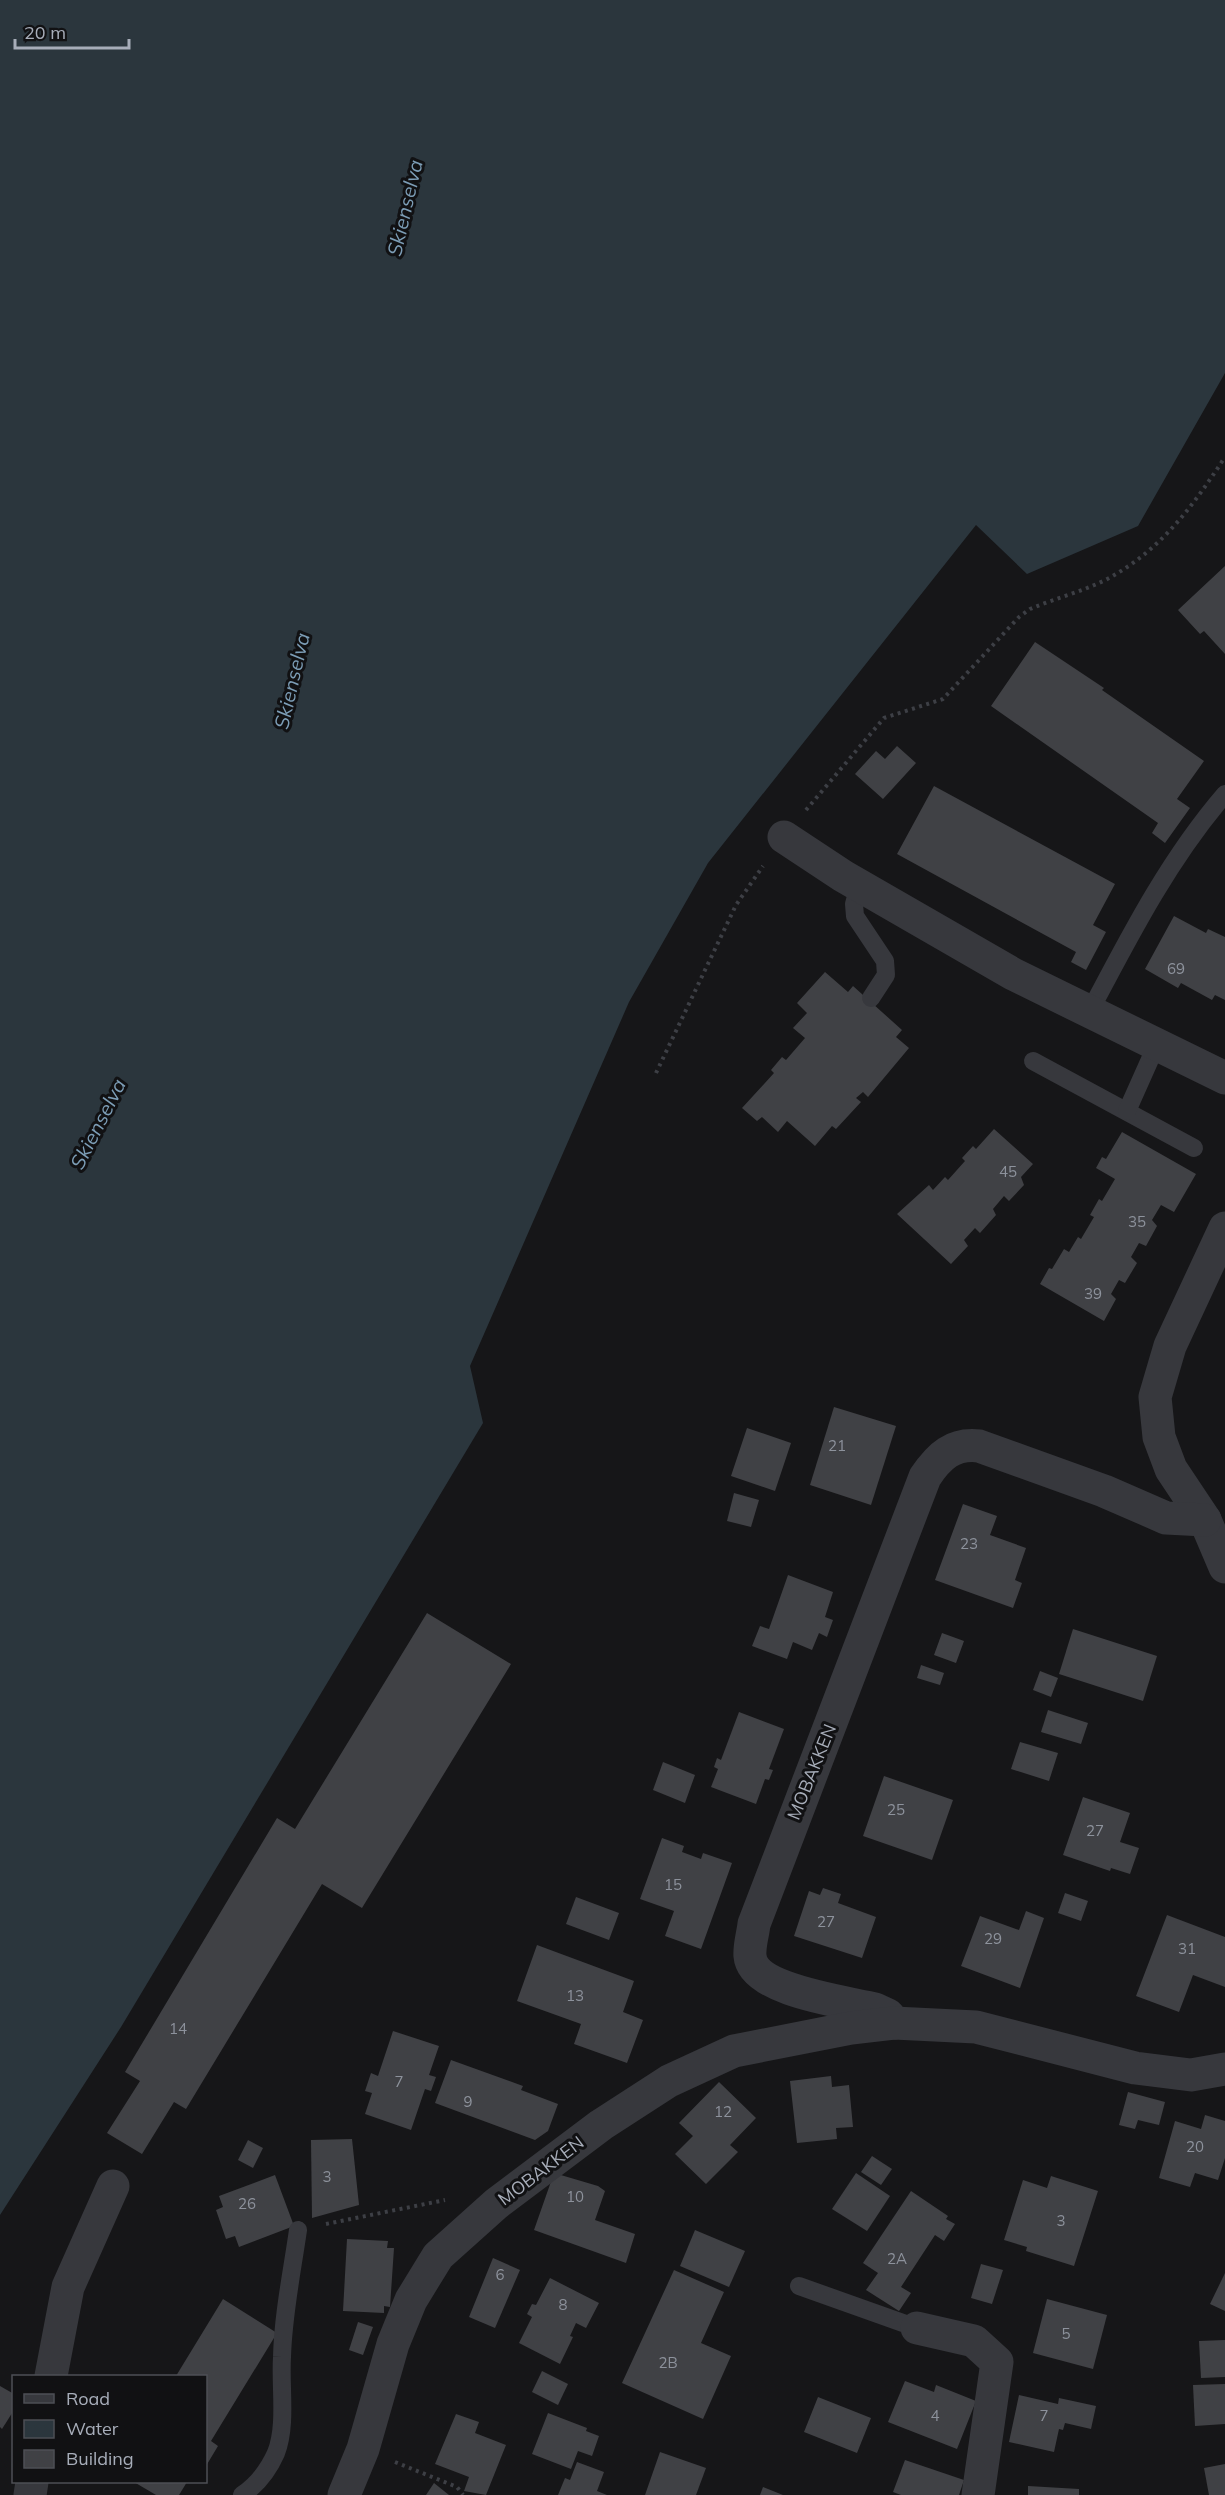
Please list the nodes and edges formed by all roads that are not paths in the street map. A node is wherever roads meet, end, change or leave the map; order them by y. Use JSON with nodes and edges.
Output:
{"nodes":[{"id":1,"x":1225,"y":794,"type":"edge"},
{"id":2,"x":784,"y":837,"type":"road end"},
{"id":3,"x":859,"y":885,"type":"junction"},
{"id":4,"x":871,"y":998,"type":"dead end"},
{"id":5,"x":1090,"y":1011,"type":"junction"},
{"id":6,"x":1156,"y":1046,"type":"junction"},
{"id":7,"x":1033,"y":1061,"type":"dead end"},
{"id":8,"x":1225,"y":1078,"type":"edge"},
{"id":9,"x":1127,"y":1111,"type":"junction"},
{"id":10,"x":1194,"y":1148,"type":"dead end"},
{"id":11,"x":1225,"y":1228,"type":"edge"},
{"id":12,"x":1205,"y":1520,"type":"junction"},
{"id":13,"x":1225,"y":1567,"type":"edge"},
{"id":14,"x":894,"y":2023,"type":"junction"},
{"id":15,"x":1225,"y":2069,"type":"edge"},
{"id":16,"x":113,"y":2186,"type":"dead end"},
{"id":17,"x":297,"y":2230,"type":"road end"},
{"id":18,"x":799,"y":2286,"type":"dead end"},
{"id":19,"x":917,"y":2328,"type":"joint"},
{"id":20,"x":51,"y":2375,"type":"edge"},
{"id":21,"x":242,"y":2495,"type":"edge"},
{"id":22,"x":344,"y":2495,"type":"edge"},
{"id":23,"x":978,"y":2495,"type":"edge"}],
"edges":[{"from":1,"to":5,"type":"lane"},
{"from":2,"to":3,"type":"street"},
{"from":3,"to":4,"type":"lane"},
{"from":3,"to":5,"type":"street"},
{"from":5,"to":6,"type":"street"},
{"from":6,"to":8,"type":"street"},
{"from":6,"to":9,"type":"lane"},
{"from":7,"to":9,"type":"lane"},
{"from":9,"to":10,"type":"lane"},
{"from":11,"to":12,"type":"street"},
{"from":12,"to":13,"type":"street"},
{"from":12,"to":14,"type":"street","name":"MOBAKKEN"},
{"from":14,"to":15,"type":"street","name":"MOBAKKEN"},
{"from":14,"to":22,"type":"street","name":"MOBAKKEN"},
{"from":16,"to":20,"type":"street"},
{"from":17,"to":21,"type":"lane"},
{"from":18,"to":19,"type":"lane"},
{"from":19,"to":23,"type":"street"}]}
